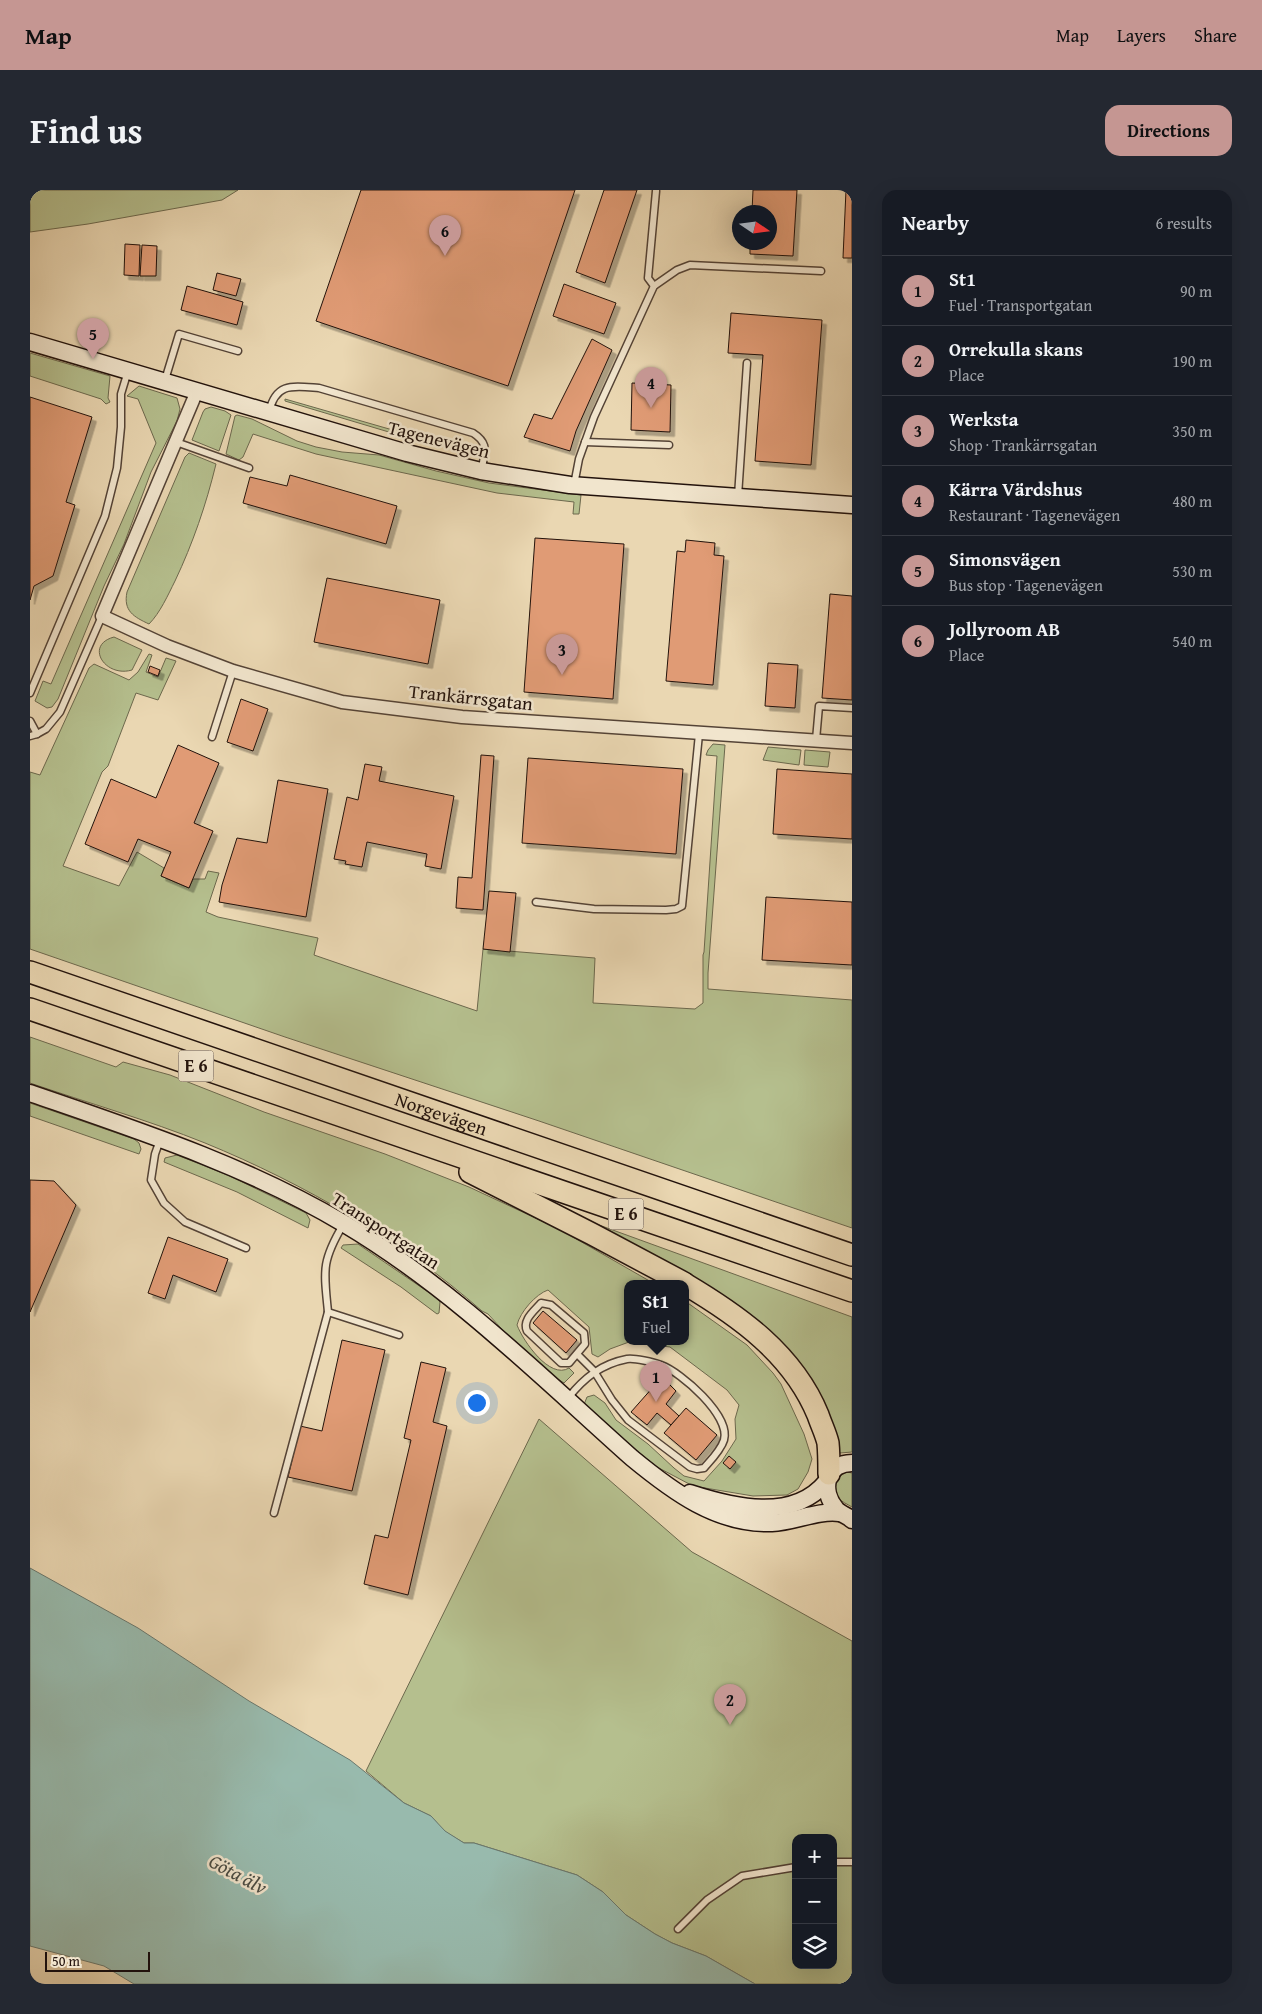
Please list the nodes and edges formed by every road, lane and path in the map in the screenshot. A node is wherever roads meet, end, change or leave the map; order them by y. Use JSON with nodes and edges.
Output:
{"nodes":[{"id":1,"x":656,"y":191,"type":"edge"},
{"id":2,"x":821,"y":270,"type":"dead end"},
{"id":3,"x":654,"y":286,"type":"junction"},
{"id":4,"x":30,"y":342,"type":"edge"},
{"id":5,"x":238,"y":351,"type":"dead end"},
{"id":6,"x":747,"y":363,"type":"dead end"},
{"id":7,"x":128,"y":370,"type":"junction"},
{"id":8,"x":165,"y":381,"type":"junction"},
{"id":9,"x":197,"y":391,"type":"junction"},
{"id":10,"x":270,"y":412,"type":"junction"},
{"id":11,"x":176,"y":442,"type":"junction"},
{"id":12,"x":585,"y":442,"type":"junction"},
{"id":13,"x":669,"y":445,"type":"dead end"},
{"id":14,"x":249,"y":468,"type":"dead end"},
{"id":15,"x":481,"y":471,"type":"junction"},
{"id":16,"x":574,"y":485,"type":"junction"},
{"id":17,"x":738,"y":496,"type":"junction"},
{"id":18,"x":852,"y":505,"type":"edge"},
{"id":19,"x":102,"y":616,"type":"junction"},
{"id":20,"x":233,"y":670,"type":"junction"},
{"id":21,"x":30,"y":693,"type":"edge"},
{"id":22,"x":852,"y":708,"type":"edge"},
{"id":23,"x":30,"y":721,"type":"edge"},
{"id":24,"x":699,"y":734,"type":"junction"},
{"id":25,"x":34,"y":735,"type":"edge"},
{"id":26,"x":212,"y":738,"type":"dead end"},
{"id":27,"x":816,"y":740,"type":"junction"},
{"id":28,"x":852,"y":743,"type":"edge"},
{"id":29,"x":536,"y":902,"type":"dead end"},
{"id":30,"x":30,"y":972,"type":"edge"},
{"id":31,"x":30,"y":1008,"type":"edge"},
{"id":32,"x":30,"y":1092,"type":"edge"},
{"id":33,"x":400,"y":1137,"type":"junction"},
{"id":34,"x":161,"y":1138,"type":"junction"},
{"id":35,"x":344,"y":1224,"type":"junction"},
{"id":36,"x":780,"y":1229,"type":"junction"},
{"id":37,"x":852,"y":1246,"type":"edge"},
{"id":38,"x":246,"y":1248,"type":"dead end"},
{"id":39,"x":852,"y":1255,"type":"edge"},
{"id":40,"x":678,"y":1280,"type":"edge"},
{"id":41,"x":689,"y":1286,"type":"edge"},
{"id":42,"x":852,"y":1291,"type":"edge"},
{"id":43,"x":328,"y":1312,"type":"junction"},
{"id":44,"x":399,"y":1335,"type":"dead end"},
{"id":45,"x":577,"y":1354,"type":"junction"},
{"id":46,"x":594,"y":1371,"type":"junction"},
{"id":47,"x":568,"y":1399,"type":"junction"},
{"id":48,"x":852,"y":1463,"type":"edge"},
{"id":49,"x":828,"y":1478,"type":"junction"},
{"id":50,"x":669,"y":1486,"type":"junction"},
{"id":51,"x":274,"y":1513,"type":"dead end"},
{"id":52,"x":846,"y":1516,"type":"edge"},
{"id":53,"x":837,"y":1862,"type":"edge"},
{"id":54,"x":852,"y":1862,"type":"edge"},
{"id":55,"x":792,"y":1869,"type":"edge"},
{"id":56,"x":678,"y":1929,"type":"dead end"}],
"edges":[{"from":1,"to":3,"type":"lane"},
{"from":2,"to":3,"type":"lane"},
{"from":3,"to":12,"type":"lane"},
{"from":4,"to":7,"type":"street","name":"Tagenevägen"},
{"from":5,"to":8,"type":"lane"},
{"from":6,"to":17,"type":"lane"},
{"from":7,"to":8,"type":"street","name":"Tagenevägen"},
{"from":7,"to":21,"type":"lane"},
{"from":8,"to":9,"type":"street","name":"Tagenevägen"},
{"from":9,"to":10,"type":"street","name":"Tagenevägen"},
{"from":9,"to":11,"type":"street"},
{"from":10,"to":15,"type":"street","name":"Tagenevägen"},
{"from":10,"to":15,"type":"lane"},
{"from":11,"to":14,"type":"lane"},
{"from":11,"to":19,"type":"street"},
{"from":12,"to":13,"type":"lane"},
{"from":12,"to":16,"type":"lane"},
{"from":15,"to":16,"type":"street","name":"Tagenevägen"},
{"from":16,"to":17,"type":"street","name":"Tagenevägen"},
{"from":17,"to":18,"type":"street","name":"Tagenevägen"},
{"from":19,"to":20,"type":"street","name":"Trankärrsgatan"},
{"from":19,"to":25,"type":"lane"},
{"from":20,"to":24,"type":"street","name":"Trankärrsgatan"},
{"from":20,"to":26,"type":"lane"},
{"from":22,"to":27,"type":"lane"},
{"from":23,"to":25,"type":"lane"},
{"from":24,"to":27,"type":"street","name":"Trankärrsgatan"},
{"from":24,"to":29,"type":"lane"},
{"from":27,"to":28,"type":"street","name":"Trankärrsgatan"},
{"from":30,"to":36,"type":"highway","name":"Norgevägen","number":"E 6"},
{"from":31,"to":33,"type":"highway","name":"Norgevägen","number":"E 6"},
{"from":32,"to":34,"type":"street","name":"Transportgatan"},
{"from":33,"to":40,"type":"highway"},
{"from":33,"to":42,"type":"highway","name":"Norgevägen","number":"E 6"},
{"from":34,"to":35,"type":"street","name":"Transportgatan"},
{"from":34,"to":38,"type":"lane"},
{"from":35,"to":43,"type":"lane"},
{"from":35,"to":47,"type":"street","name":"Transportgatan"},
{"from":36,"to":37,"type":"highway"},
{"from":36,"to":39,"type":"highway","name":"Norgevägen","number":"E 6"},
{"from":41,"to":49,"type":"highway"},
{"from":43,"to":44,"type":"lane"},
{"from":43,"to":51,"type":"lane"},
{"from":45,"to":45,"type":"lane"},
{"from":45,"to":46,"type":"lane"},
{"from":46,"to":46,"type":"lane"},
{"from":46,"to":47,"type":"lane"},
{"from":47,"to":50,"type":"street","name":"Transportgatan"},
{"from":48,"to":49,"type":"street","name":"Transportgatan"},
{"from":49,"to":50,"type":"street","name":"Transportgatan"},
{"from":49,"to":52,"type":"street"},
{"from":50,"to":52,"type":"street","name":"Transportgatan"},
{"from":53,"to":54,"type":"lane"},
{"from":55,"to":56,"type":"lane"}]}
